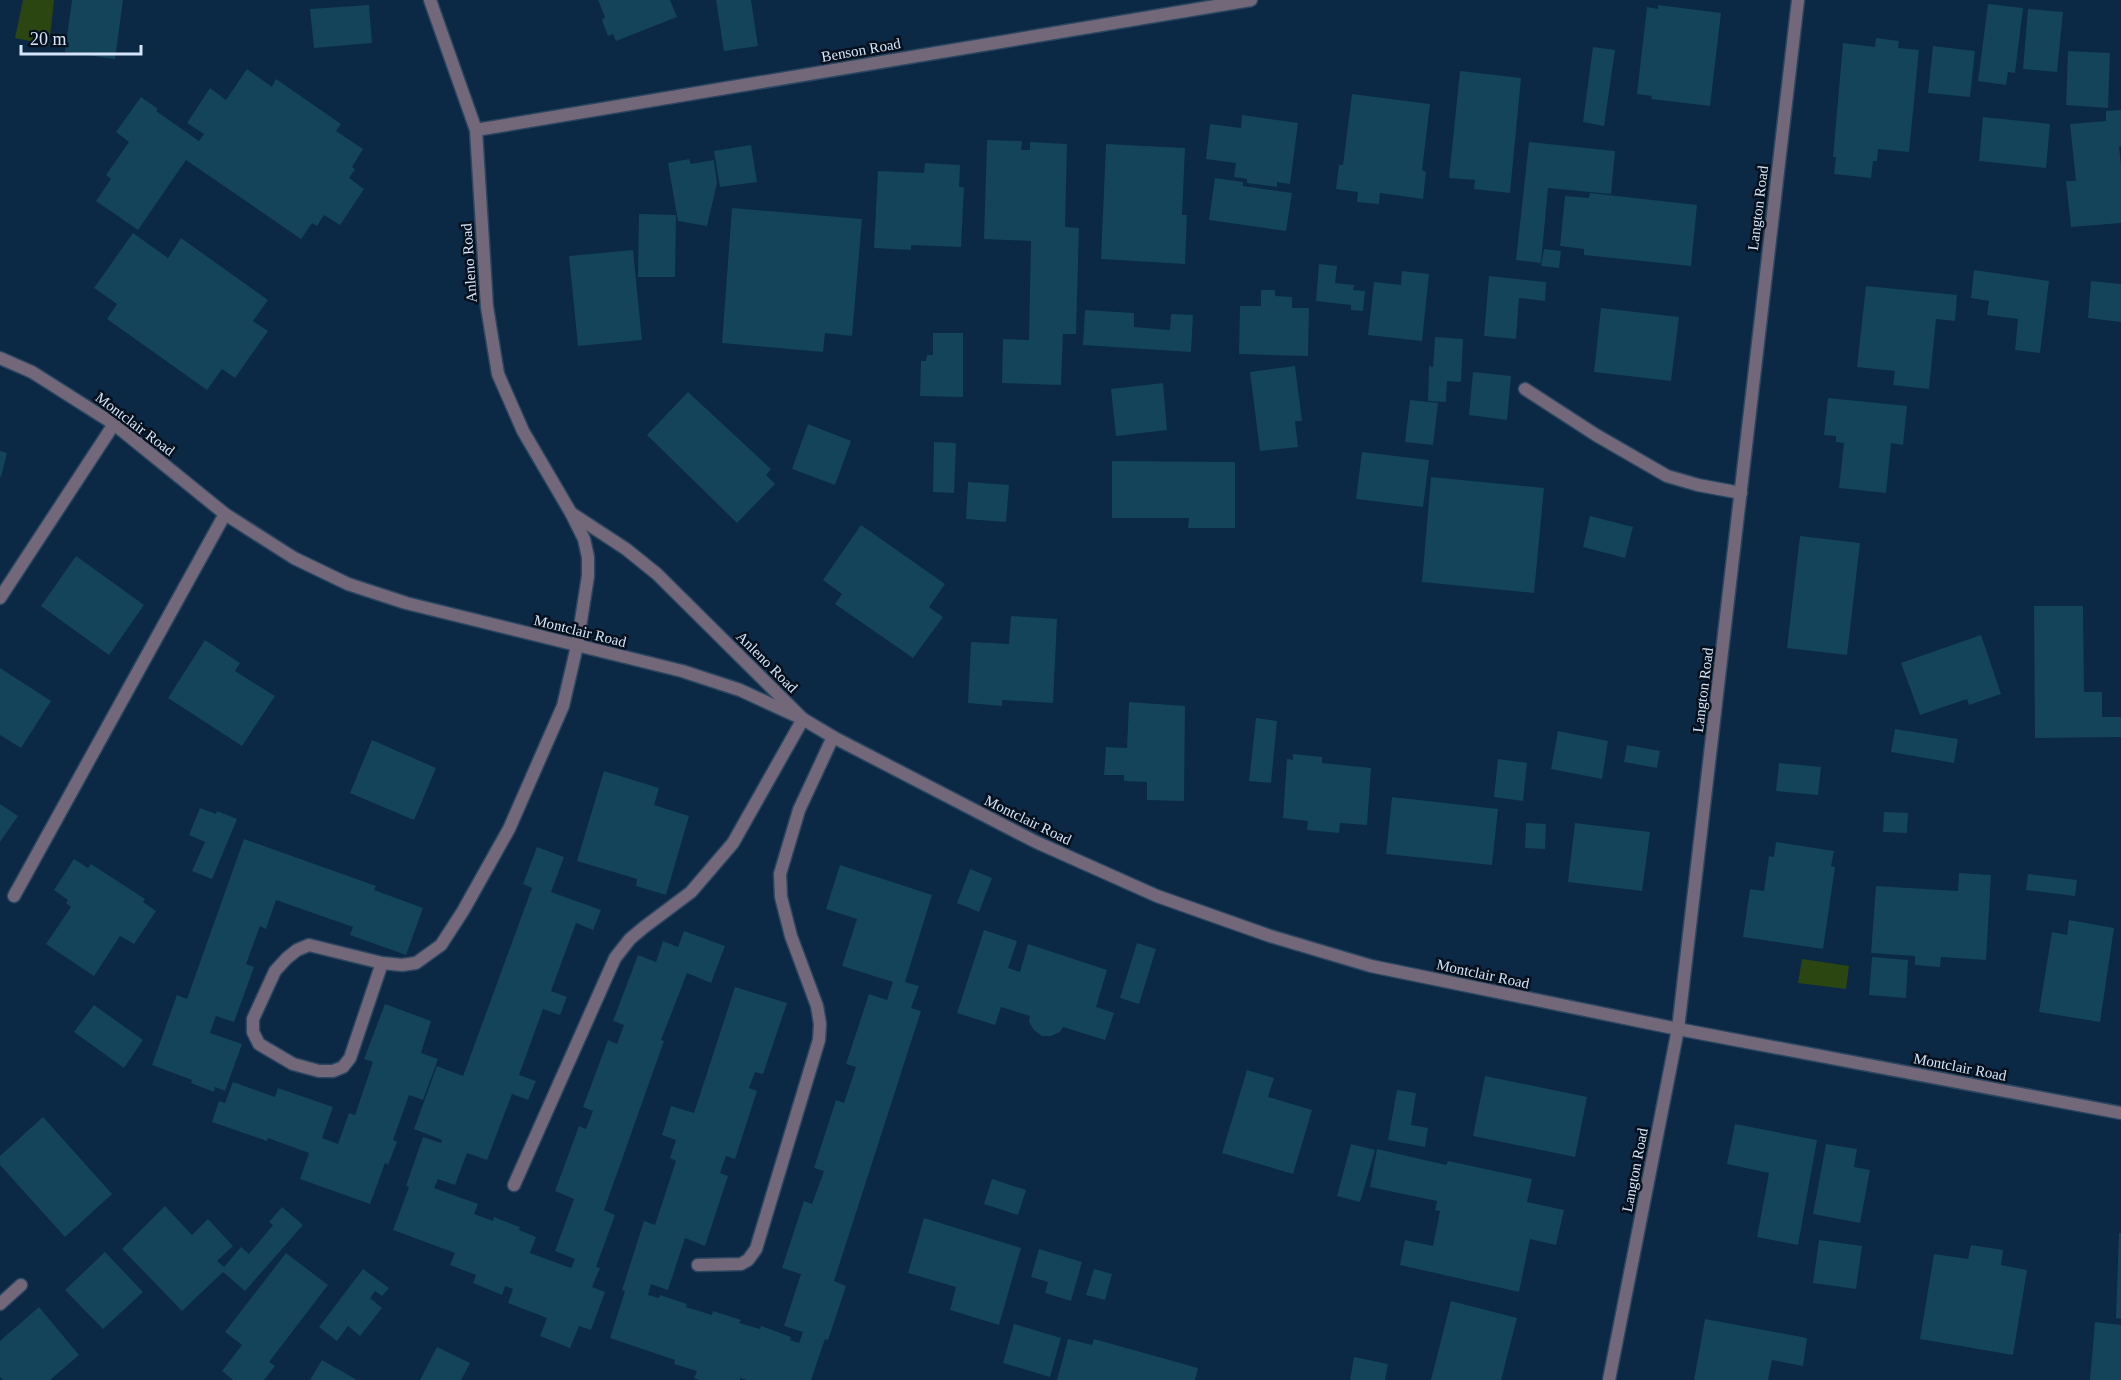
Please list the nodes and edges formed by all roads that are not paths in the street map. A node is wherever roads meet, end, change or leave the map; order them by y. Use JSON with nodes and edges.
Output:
{"nodes":[{"id":1,"x":430,"y":0,"type":"edge"},
{"id":2,"x":1251,"y":0,"type":"edge"},
{"id":3,"x":1798,"y":0,"type":"edge"},
{"id":4,"x":476,"y":130,"type":"junction"},
{"id":5,"x":0,"y":358,"type":"edge"},
{"id":6,"x":1525,"y":388,"type":"dead end"},
{"id":7,"x":114,"y":424,"type":"junction"},
{"id":8,"x":1741,"y":493,"type":"junction"},
{"id":9,"x":571,"y":513,"type":"junction"},
{"id":10,"x":225,"y":514,"type":"junction"},
{"id":11,"x":0,"y":598,"type":"edge"},
{"id":12,"x":577,"y":646,"type":"junction"},
{"id":13,"x":803,"y":719,"type":"junction"},
{"id":14,"x":833,"y":737,"type":"junction"},
{"id":15,"x":14,"y":896,"type":"dead end"},
{"id":16,"x":382,"y":963,"type":"junction"},
{"id":17,"x":1678,"y":1029,"type":"junction"},
{"id":18,"x":2121,"y":1113,"type":"edge"},
{"id":19,"x":514,"y":1185,"type":"dead end"},
{"id":20,"x":698,"y":1265,"type":"dead end"},
{"id":21,"x":21,"y":1285,"type":"dead end"},
{"id":22,"x":0,"y":1304,"type":"edge"},
{"id":23,"x":1609,"y":1380,"type":"edge"}],
"edges":[{"from":1,"to":4,"type":"street","name":"Anleno Road"},
{"from":2,"to":4,"type":"street","name":"Benson Road"},
{"from":3,"to":8,"type":"street","name":"Langton Road"},
{"from":4,"to":9,"type":"street","name":"Anleno Road"},
{"from":5,"to":7,"type":"street","name":"Montclair Road"},
{"from":6,"to":8,"type":"street"},
{"from":7,"to":10,"type":"street","name":"Montclair Road"},
{"from":7,"to":11,"type":"street"},
{"from":8,"to":17,"type":"street","name":"Langton Road"},
{"from":9,"to":12,"type":"street","name":"Anleno Road"},
{"from":9,"to":13,"type":"street","name":"Anleno Road"},
{"from":10,"to":12,"type":"street","name":"Montclair Road"},
{"from":10,"to":15,"type":"street"},
{"from":12,"to":13,"type":"street","name":"Montclair Road"},
{"from":12,"to":16,"type":"street","name":"Anleno Road"},
{"from":13,"to":14,"type":"street","name":"Montclair Road"},
{"from":13,"to":19,"type":"street"},
{"from":14,"to":17,"type":"street","name":"Montclair Road"},
{"from":14,"to":20,"type":"street"},
{"from":16,"to":16,"type":"street"},
{"from":17,"to":18,"type":"street","name":"Montclair Road"},
{"from":17,"to":23,"type":"street","name":"Langton Road"},
{"from":21,"to":22,"type":"street"}]}
